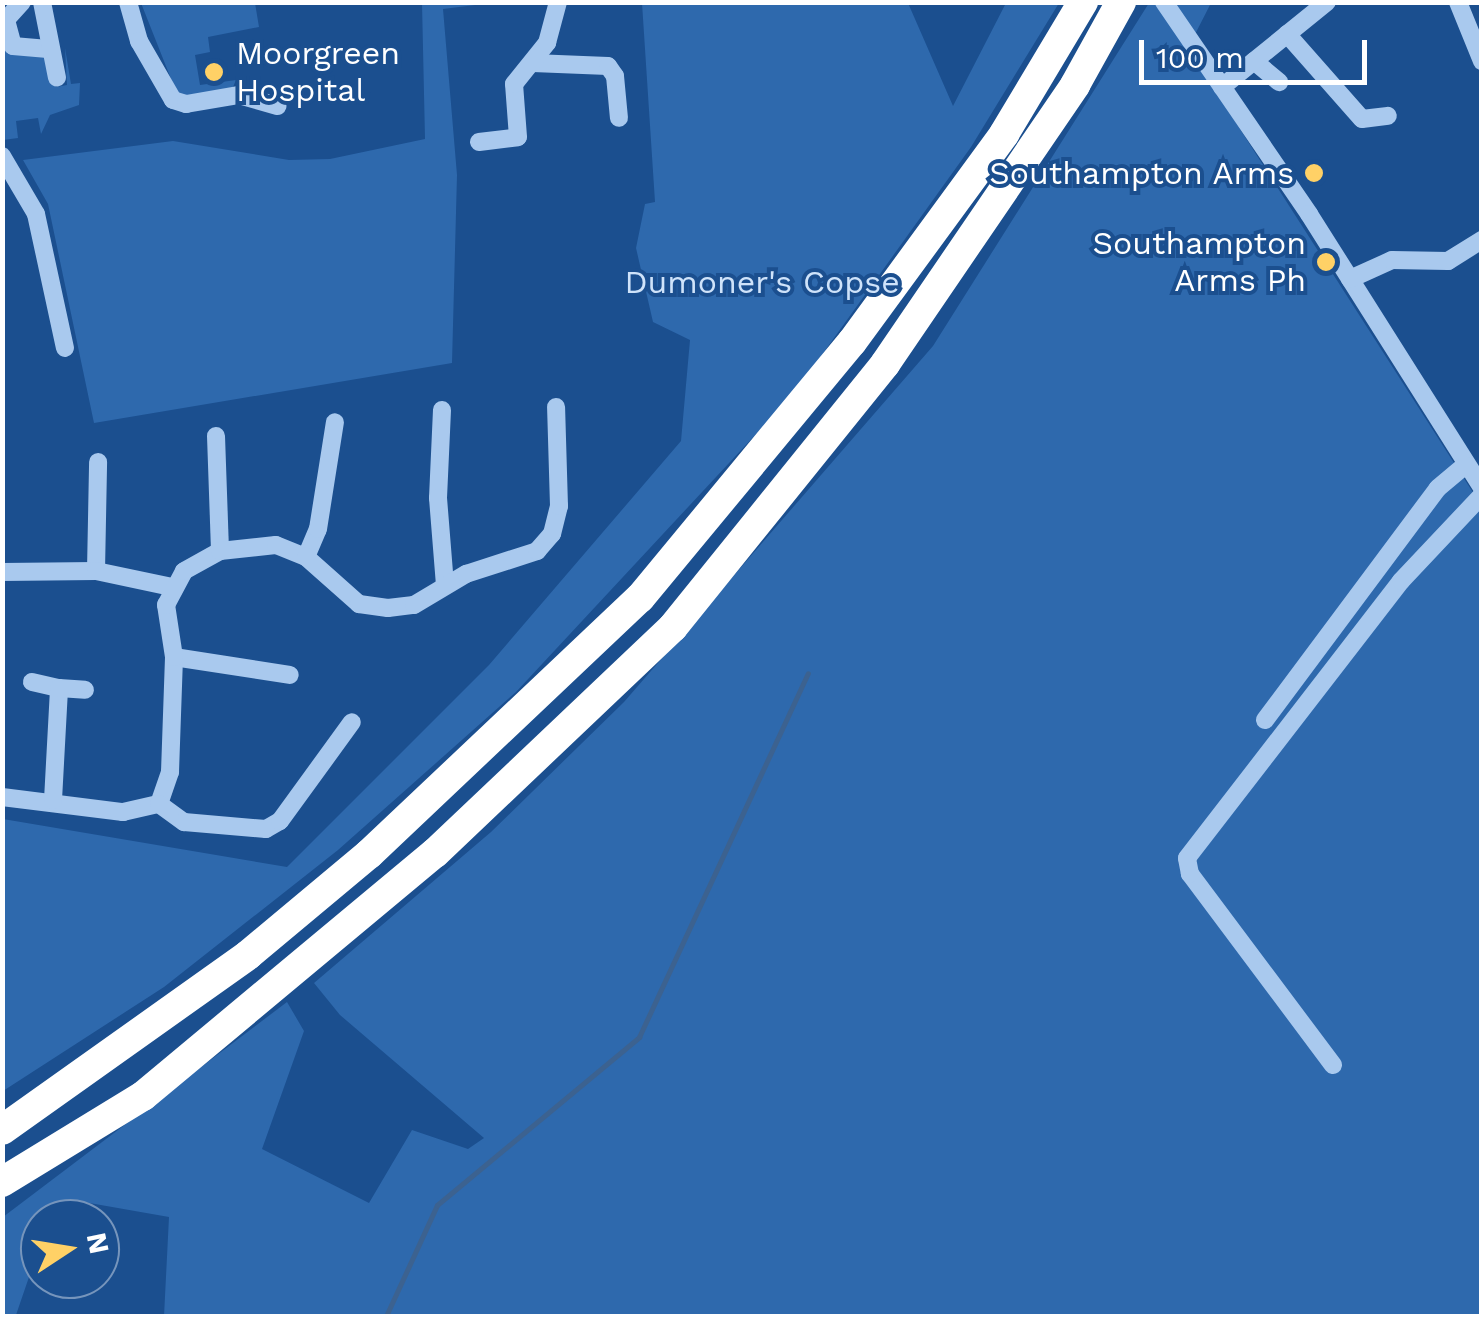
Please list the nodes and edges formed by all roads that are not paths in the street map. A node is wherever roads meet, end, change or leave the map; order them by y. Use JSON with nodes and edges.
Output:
{"nodes":[{"id":1,"x":22,"y":2,"type":"edge"},
{"id":2,"x":42,"y":2,"type":"edge"},
{"id":3,"x":128,"y":2,"type":"edge"},
{"id":4,"x":558,"y":2,"type":"edge"},
{"id":5,"x":1083,"y":2,"type":"edge"},
{"id":6,"x":1122,"y":2,"type":"edge"},
{"id":7,"x":1327,"y":2,"type":"edge"},
{"id":8,"x":1458,"y":2,"type":"edge"},
{"id":9,"x":1168,"y":8,"type":"edge"},
{"id":10,"x":4,"y":34,"type":"edge"},
{"id":11,"x":1288,"y":34,"type":"junction"},
{"id":12,"x":51,"y":49,"type":"junction"},
{"id":13,"x":1254,"y":61,"type":"junction"},
{"id":14,"x":1482,"y":61,"type":"edge"},
{"id":15,"x":533,"y":63,"type":"junction"},
{"id":16,"x":58,"y":78,"type":"dead end"},
{"id":17,"x":1280,"y":82,"type":"dead end"},
{"id":18,"x":1222,"y":87,"type":"junction"},
{"id":19,"x":278,"y":106,"type":"dead end"},
{"id":20,"x":1388,"y":116,"type":"dead end"},
{"id":21,"x":619,"y":118,"type":"dead end"},
{"id":22,"x":480,"y":142,"type":"dead end"},
{"id":23,"x":2,"y":156,"type":"edge"},
{"id":24,"x":1482,"y":240,"type":"edge"},
{"id":25,"x":1350,"y":279,"type":"junction"},
{"id":26,"x":65,"y":348,"type":"dead end"},
{"id":27,"x":556,"y":407,"type":"dead end"},
{"id":28,"x":442,"y":410,"type":"dead end"},
{"id":29,"x":335,"y":422,"type":"dead end"},
{"id":30,"x":216,"y":436,"type":"dead end"},
{"id":31,"x":98,"y":462,"type":"dead end"},
{"id":32,"x":1465,"y":465,"type":"junction"},
{"id":33,"x":1481,"y":489,"type":"edge"},
{"id":34,"x":220,"y":550,"type":"junction"},
{"id":35,"x":306,"y":557,"type":"junction"},
{"id":36,"x":96,"y":571,"type":"junction"},
{"id":37,"x":2,"y":572,"type":"edge"},
{"id":38,"x":445,"y":586,"type":"junction"},
{"id":39,"x":172,"y":587,"type":"junction"},
{"id":40,"x":174,"y":657,"type":"junction"},
{"id":41,"x":290,"y":675,"type":"dead end"},
{"id":42,"x":32,"y":682,"type":"dead end"},
{"id":43,"x":59,"y":688,"type":"junction"},
{"id":44,"x":85,"y":690,"type":"dead end"},
{"id":45,"x":1265,"y":720,"type":"dead end"},
{"id":46,"x":352,"y":722,"type":"dead end"},
{"id":47,"x":2,"y":797,"type":"edge"},
{"id":48,"x":54,"y":800,"type":"junction"},
{"id":49,"x":159,"y":804,"type":"junction"},
{"id":50,"x":1334,"y":1064,"type":"dead end"},
{"id":51,"x":2,"y":1130,"type":"edge"},
{"id":52,"x":2,"y":1182,"type":"edge"}],
"edges":[{"from":1,"to":10,"type":"street"},
{"from":2,"to":12,"type":"street"},
{"from":3,"to":19,"type":"street"},
{"from":4,"to":15,"type":"street"},
{"from":5,"to":51,"type":"highway"},
{"from":6,"to":52,"type":"highway"},
{"from":7,"to":11,"type":"street"},
{"from":8,"to":14,"type":"street"},
{"from":9,"to":18,"type":"street"},
{"from":10,"to":12,"type":"street"},
{"from":11,"to":13,"type":"street"},
{"from":11,"to":20,"type":"street"},
{"from":12,"to":16,"type":"street"},
{"from":13,"to":17,"type":"street"},
{"from":13,"to":18,"type":"street"},
{"from":15,"to":21,"type":"street"},
{"from":15,"to":22,"type":"street"},
{"from":18,"to":25,"type":"street"},
{"from":23,"to":26,"type":"street"},
{"from":24,"to":25,"type":"street"},
{"from":25,"to":32,"type":"street"},
{"from":27,"to":38,"type":"street"},
{"from":28,"to":38,"type":"street"},
{"from":29,"to":35,"type":"street"},
{"from":30,"to":34,"type":"street"},
{"from":31,"to":36,"type":"street"},
{"from":32,"to":33,"type":"street"},
{"from":32,"to":45,"type":"street"},
{"from":33,"to":50,"type":"street"},
{"from":34,"to":35,"type":"street"},
{"from":34,"to":39,"type":"street"},
{"from":35,"to":38,"type":"street"},
{"from":36,"to":37,"type":"street"},
{"from":36,"to":39,"type":"street"},
{"from":39,"to":40,"type":"street"},
{"from":40,"to":41,"type":"street"},
{"from":40,"to":49,"type":"street"},
{"from":42,"to":43,"type":"street"},
{"from":43,"to":44,"type":"street"},
{"from":43,"to":48,"type":"street"},
{"from":46,"to":49,"type":"street"},
{"from":47,"to":48,"type":"street"},
{"from":48,"to":49,"type":"street"}]}
